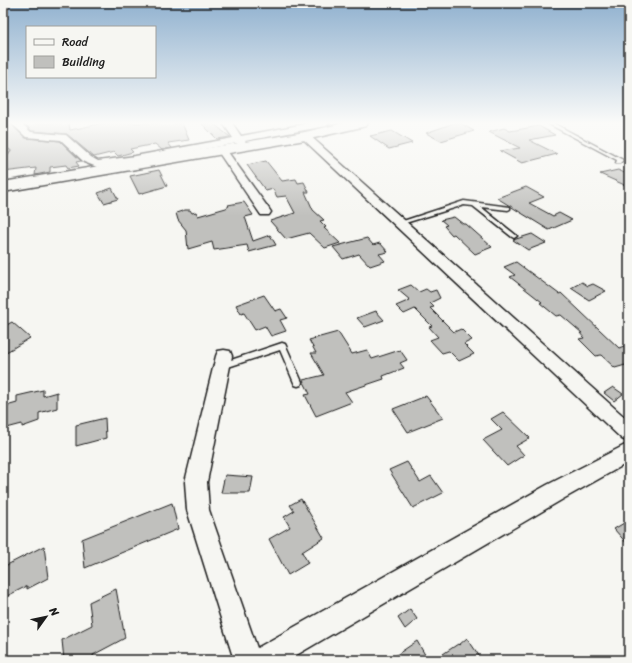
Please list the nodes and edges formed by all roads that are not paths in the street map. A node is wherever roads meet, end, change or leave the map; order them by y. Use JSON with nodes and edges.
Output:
{"nodes":[{"id":1,"x":82,"y":154,"type":"edge"},
{"id":2,"x":182,"y":154,"type":"edge"},
{"id":3,"x":216,"y":154,"type":"edge"},
{"id":4,"x":325,"y":154,"type":"edge"},
{"id":5,"x":608,"y":154,"type":"edge"},
{"id":6,"x":139,"y":161,"type":"junction"},
{"id":7,"x":618,"y":162,"type":"dead end"},
{"id":8,"x":3,"y":187,"type":"edge"},
{"id":9,"x":474,"y":204,"type":"junction"},
{"id":10,"x":508,"y":208,"type":"dead end"},
{"id":11,"x":265,"y":212,"type":"dead end"},
{"id":12,"x":400,"y":223,"type":"junction"},
{"id":13,"x":514,"y":236,"type":"dead end"},
{"id":14,"x":223,"y":361,"type":"joint"},
{"id":15,"x":298,"y":382,"type":"dead end"},
{"id":16,"x":629,"y":433,"type":"edge"},
{"id":17,"x":629,"y":452,"type":"edge"},
{"id":18,"x":248,"y":660,"type":"edge"},
{"id":19,"x":262,"y":660,"type":"edge"}],
"edges":[{"from":1,"to":6,"type":"street"},
{"from":2,"to":6,"type":"highway"},
{"from":3,"to":11,"type":"street"},
{"from":4,"to":12,"type":"street"},
{"from":5,"to":7,"type":"lane"},
{"from":6,"to":8,"type":"highway"},
{"from":9,"to":10,"type":"lane"},
{"from":9,"to":12,"type":"lane"},
{"from":9,"to":13,"type":"lane"},
{"from":12,"to":16,"type":"street"},
{"from":14,"to":15,"type":"lane"},
{"from":14,"to":18,"type":"street"},
{"from":17,"to":19,"type":"street"}]}
